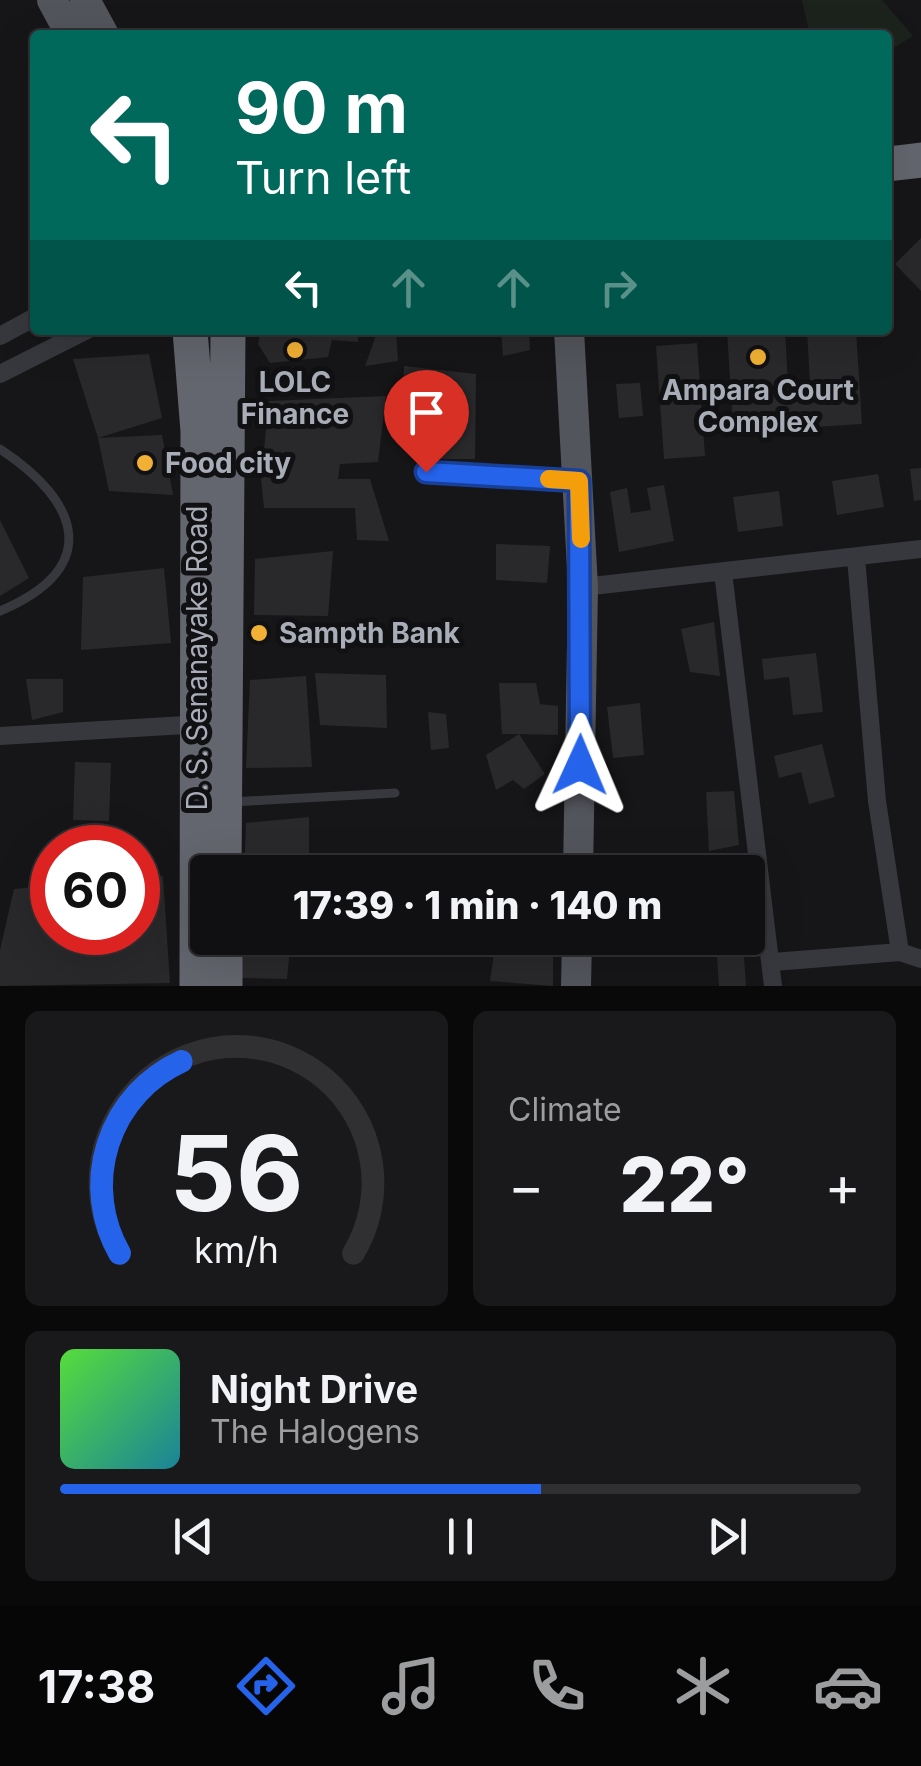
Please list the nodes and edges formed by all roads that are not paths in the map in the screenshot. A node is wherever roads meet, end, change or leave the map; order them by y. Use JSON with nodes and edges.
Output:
{"nodes":[{"id":1,"x":52,"y":0,"type":"edge"},
{"id":2,"x":85,"y":0,"type":"edge"},
{"id":3,"x":68,"y":30,"type":"edge"},
{"id":4,"x":101,"y":30,"type":"edge"},
{"id":5,"x":921,"y":160,"type":"edge"},
{"id":6,"x":892,"y":164,"type":"edge"},
{"id":7,"x":30,"y":320,"type":"edge"},
{"id":8,"x":77,"y":335,"type":"edge"},
{"id":9,"x":190,"y":335,"type":"edge"},
{"id":10,"x":228,"y":335,"type":"edge"},
{"id":11,"x":569,"y":335,"type":"edge"},
{"id":12,"x":0,"y":336,"type":"edge"},
{"id":13,"x":0,"y":374,"type":"edge"},
{"id":14,"x":0,"y":450,"type":"edge"},
{"id":15,"x":426,"y":472,"type":"dead end"},
{"id":16,"x":579,"y":481,"type":"junction"},
{"id":17,"x":921,"y":549,"type":"edge"},
{"id":18,"x":856,"y":558,"type":"junction"},
{"id":19,"x":723,"y":572,"type":"junction"},
{"id":20,"x":583,"y":587,"type":"junction"},
{"id":21,"x":0,"y":611,"type":"edge"},
{"id":22,"x":208,"y":724,"type":"junction"},
{"id":23,"x":0,"y":736,"type":"edge"},
{"id":24,"x":396,"y":792,"type":"dead end"},
{"id":25,"x":223,"y":802,"type":"junction"},
{"id":26,"x":224,"y":855,"type":"edge"},
{"id":27,"x":578,"y":855,"type":"edge"},
{"id":28,"x":900,"y":952,"type":"junction"},
{"id":29,"x":225,"y":955,"type":"edge"},
{"id":30,"x":577,"y":955,"type":"edge"},
{"id":31,"x":921,"y":959,"type":"edge"},
{"id":32,"x":773,"y":962,"type":"junction"},
{"id":33,"x":197,"y":986,"type":"edge"},
{"id":34,"x":225,"y":986,"type":"edge"},
{"id":35,"x":576,"y":986,"type":"edge"},
{"id":36,"x":773,"y":986,"type":"edge"}],
"edges":[{"from":1,"to":3,"type":"main road"},
{"from":2,"to":4,"type":"main road"},
{"from":5,"to":6,"type":"highway"},
{"from":7,"to":12,"type":"street"},
{"from":8,"to":13,"type":"street"},
{"from":9,"to":22,"type":"highway","name":"D. S. Senanayake Road"},
{"from":10,"to":22,"type":"highway","name":"D. S. Senanayake Road"},
{"from":11,"to":16,"type":"main road"},
{"from":14,"to":21,"type":"lane"},
{"from":15,"to":16,"type":"lane"},
{"from":16,"to":20,"type":"main road"},
{"from":17,"to":18,"type":"street"},
{"from":18,"to":19,"type":"street"},
{"from":18,"to":28,"type":"street"},
{"from":19,"to":20,"type":"street"},
{"from":19,"to":32,"type":"street"},
{"from":20,"to":27,"type":"main road"},
{"from":22,"to":23,"type":"street"},
{"from":22,"to":25,"type":"highway","name":"D. S. Senanayake Road"},
{"from":22,"to":33,"type":"highway","name":"D. S. Senanayake Road"},
{"from":24,"to":25,"type":"lane"},
{"from":25,"to":26,"type":"highway","name":"D. S. Senanayake Road"},
{"from":28,"to":31,"type":"street"},
{"from":28,"to":32,"type":"street"},
{"from":29,"to":34,"type":"highway"},
{"from":30,"to":35,"type":"main road"},
{"from":32,"to":36,"type":"street"}]}
